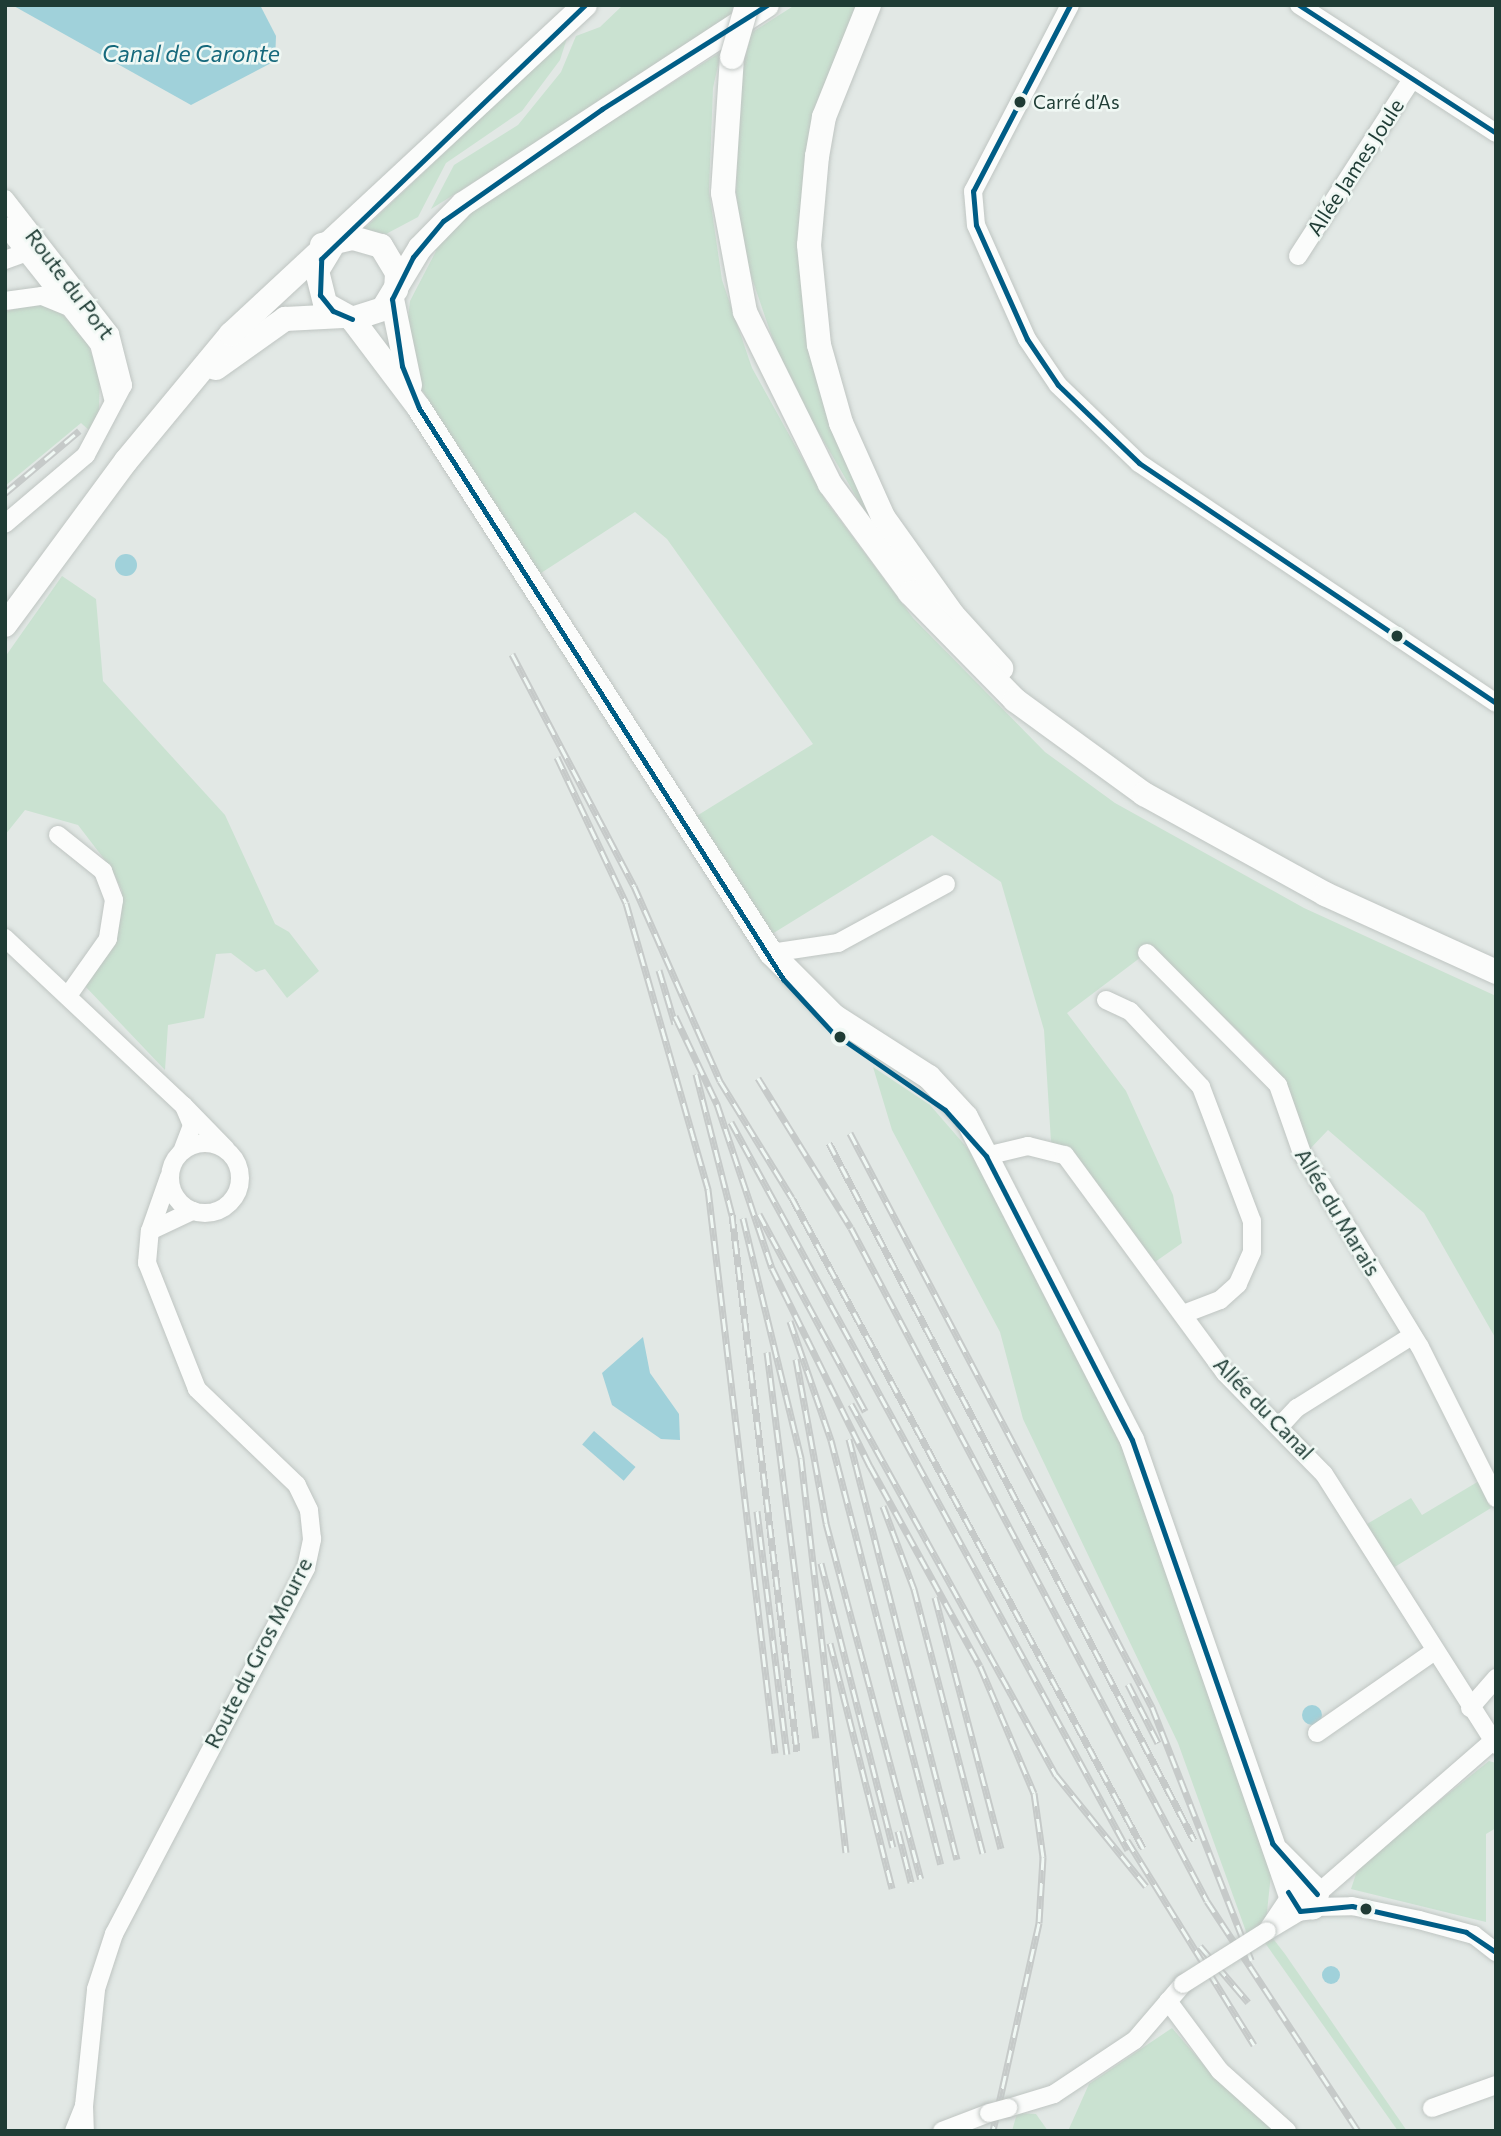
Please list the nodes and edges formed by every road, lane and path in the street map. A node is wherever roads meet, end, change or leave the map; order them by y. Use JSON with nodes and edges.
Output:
{"nodes":[{"id":1,"x":586,"y":5,"type":"edge"},
{"id":2,"x":747,"y":5,"type":"edge"},
{"id":3,"x":767,"y":5,"type":"edge"},
{"id":4,"x":869,"y":5,"type":"edge"},
{"id":5,"x":1070,"y":5,"type":"edge"},
{"id":6,"x":1299,"y":5,"type":"edge"},
{"id":7,"x":1412,"y":79,"type":"junction"},
{"id":8,"x":1496,"y":133,"type":"edge"},
{"id":9,"x":5,"y":199,"type":"edge"},
{"id":10,"x":5,"y":226,"type":"edge"},
{"id":11,"x":330,"y":242,"type":"junction"},
{"id":12,"x":35,"y":254,"type":"junction"},
{"id":13,"x":1298,"y":256,"type":"dead end"},
{"id":14,"x":5,"y":260,"type":"edge"},
{"id":15,"x":394,"y":294,"type":"junction"},
{"id":16,"x":11,"y":299,"type":"edge"},
{"id":17,"x":71,"y":308,"type":"junction"},
{"id":18,"x":347,"y":317,"type":"junction"},
{"id":19,"x":419,"y":408,"type":"junction"},
{"id":20,"x":168,"y":409,"type":"junction"},
{"id":21,"x":112,"y":415,"type":"junction"},
{"id":22,"x":5,"y":524,"type":"edge"},
{"id":23,"x":5,"y":625,"type":"edge"},
{"id":24,"x":1496,"y":703,"type":"edge"},
{"id":25,"x":1069,"y":740,"type":"junction"},
{"id":26,"x":58,"y":835,"type":"dead end"},
{"id":27,"x":946,"y":884,"type":"dead end"},
{"id":28,"x":5,"y":937,"type":"edge"},
{"id":29,"x":771,"y":953,"type":"junction"},
{"id":30,"x":1147,"y":953,"type":"dead end"},
{"id":31,"x":1496,"y":972,"type":"edge"},
{"id":32,"x":69,"y":994,"type":"junction"},
{"id":33,"x":1106,"y":1000,"type":"dead end"},
{"id":34,"x":184,"y":1106,"type":"junction"},
{"id":35,"x":183,"y":1149,"type":"junction"},
{"id":36,"x":226,"y":1149,"type":"junction"},
{"id":37,"x":986,"y":1156,"type":"junction"},
{"id":38,"x":169,"y":1177,"type":"junction"},
{"id":39,"x":192,"y":1211,"type":"junction"},
{"id":40,"x":150,"y":1231,"type":"junction"},
{"id":41,"x":1184,"y":1314,"type":"junction"},
{"id":42,"x":1412,"y":1336,"type":"junction"},
{"id":43,"x":1280,"y":1426,"type":"junction"},
{"id":44,"x":1496,"y":1498,"type":"edge"},
{"id":45,"x":1433,"y":1652,"type":"junction"},
{"id":46,"x":1496,"y":1678,"type":"edge"},
{"id":47,"x":1470,"y":1708,"type":"junction"},
{"id":48,"x":1317,"y":1733,"type":"dead end"},
{"id":49,"x":1494,"y":1743,"type":"edge"},
{"id":50,"x":1303,"y":1898,"type":"junction"},
{"id":51,"x":1494,"y":1945,"type":"edge"},
{"id":52,"x":1168,"y":2001,"type":"junction"},
{"id":53,"x":1496,"y":2085,"type":"edge"},
{"id":54,"x":84,"y":2106,"type":"junction"},
{"id":55,"x":1432,"y":2108,"type":"dead end"},
{"id":56,"x":74,"y":2131,"type":"edge"},
{"id":57,"x":85,"y":2131,"type":"edge"},
{"id":58,"x":942,"y":2131,"type":"edge"},
{"id":59,"x":1287,"y":2131,"type":"edge"}],
"edges":[{"from":1,"to":11,"type":"street"},
{"from":2,"to":25,"type":"street","bridge":true},
{"from":3,"to":15,"type":"street"},
{"from":4,"to":25,"type":"street"},
{"from":5,"to":24,"type":"street"},
{"from":6,"to":7,"type":"street"},
{"from":7,"to":8,"type":"street"},
{"from":7,"to":13,"type":"street","name":"Allée James Joule"},
{"from":9,"to":12,"type":"street","name":"Route du Port"},
{"from":10,"to":12,"type":"street","name":"Route du Port"},
{"from":11,"to":15,"type":"street"},
{"from":11,"to":18,"type":"street"},
{"from":11,"to":20,"type":"street"},
{"from":12,"to":14,"type":"street"},
{"from":12,"to":16,"type":"street"},
{"from":12,"to":17,"type":"street","name":"Route du Port"},
{"from":12,"to":21,"type":"street","name":"Route du Port"},
{"from":15,"to":18,"type":"street"},
{"from":15,"to":19,"type":"street"},
{"from":16,"to":17,"type":"street"},
{"from":17,"to":21,"type":"street","name":"Route du Port"},
{"from":18,"to":19,"type":"street"},
{"from":18,"to":20,"type":"street"},
{"from":19,"to":29,"type":"street"},
{"from":20,"to":23,"type":"street"},
{"from":21,"to":22,"type":"street","name":"Route du Port"},
{"from":25,"to":31,"type":"street"},
{"from":26,"to":32,"type":"street"},
{"from":27,"to":29,"type":"street"},
{"from":28,"to":32,"type":"street"},
{"from":29,"to":37,"type":"street"},
{"from":30,"to":42,"type":"street","name":"Allée du Marais"},
{"from":32,"to":34,"type":"street"},
{"from":33,"to":41,"type":"street"},
{"from":34,"to":35,"type":"street","name":"Route du Gros Mourre"},
{"from":34,"to":36,"type":"street"},
{"from":35,"to":36,"type":"street"},
{"from":35,"to":38,"type":"street","name":"Route du Gros Mourre"},
{"from":36,"to":39,"type":"street"},
{"from":37,"to":41,"type":"street","name":"Allée du Canal"},
{"from":37,"to":50,"type":"street"},
{"from":38,"to":39,"type":"street"},
{"from":38,"to":40,"type":"street","name":"Route du Gros Mourre"},
{"from":39,"to":40,"type":"street"},
{"from":40,"to":54,"type":"street","name":"Route du Gros Mourre"},
{"from":41,"to":43,"type":"street","name":"Allée du Canal"},
{"from":42,"to":43,"type":"street"},
{"from":42,"to":44,"type":"street","name":"Allée du Marais"},
{"from":43,"to":45,"type":"street","name":"Allée du Canal"},
{"from":45,"to":47,"type":"street","name":"Allée du Canal"},
{"from":45,"to":48,"type":"street"},
{"from":46,"to":47,"type":"street"},
{"from":47,"to":49,"type":"street","name":"Allée du Canal"},
{"from":49,"to":50,"type":"street"},
{"from":50,"to":51,"type":"street"},
{"from":50,"to":52,"type":"street","bridge":true},
{"from":52,"to":58,"type":"street","bridge":true},
{"from":52,"to":59,"type":"street"},
{"from":53,"to":55,"type":"street"},
{"from":54,"to":56,"type":"street","name":"Route du Gros Mourre"},
{"from":54,"to":57,"type":"street","name":"Route du Gros Mourre"}]}
